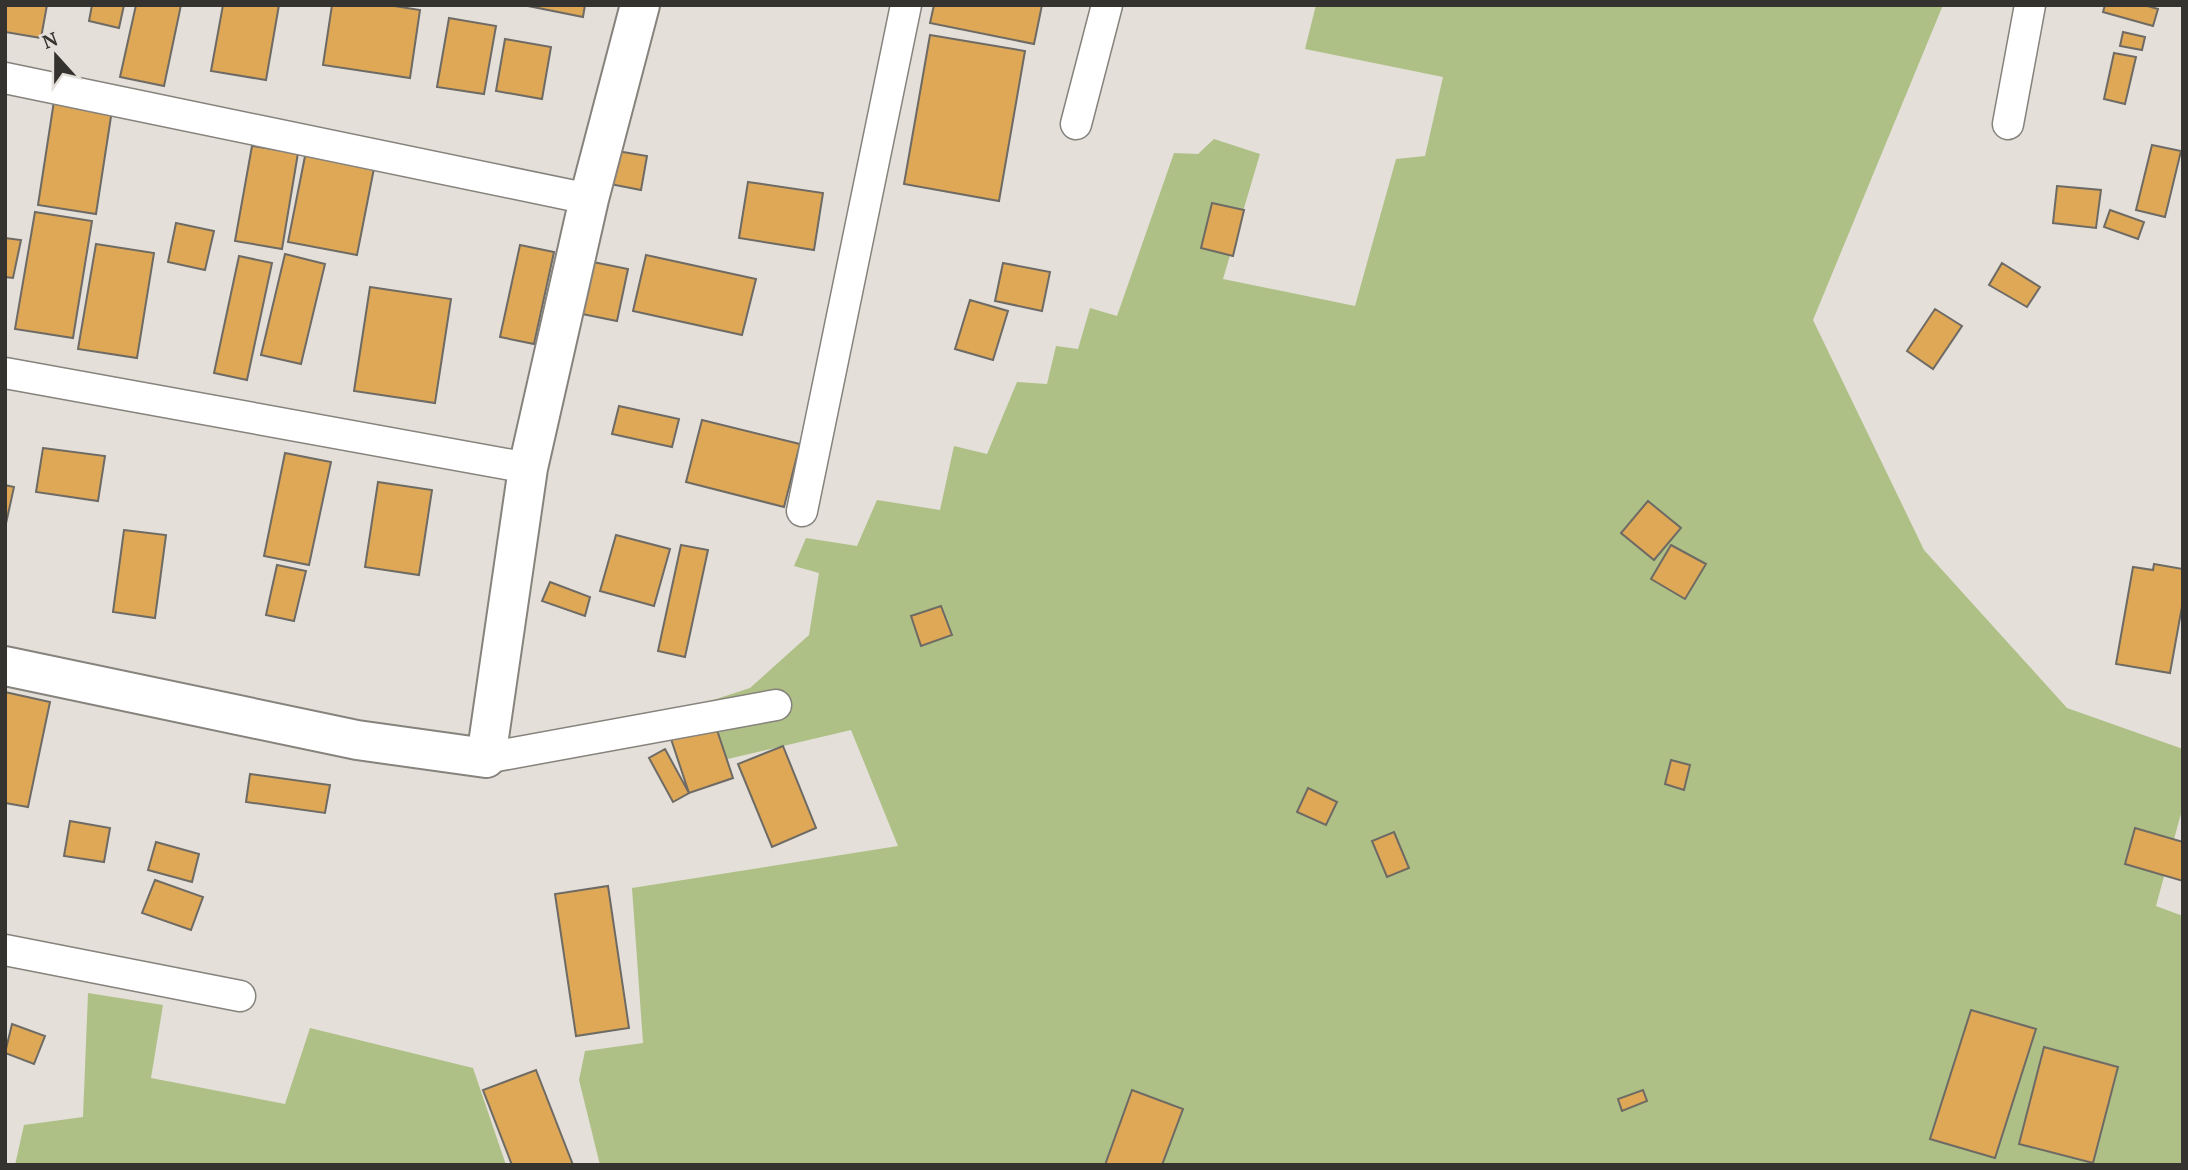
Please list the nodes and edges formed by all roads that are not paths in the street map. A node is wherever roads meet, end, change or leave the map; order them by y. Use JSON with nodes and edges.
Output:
{"nodes":[{"id":1,"x":640,"y":5,"type":"edge"},
{"id":2,"x":906,"y":5,"type":"edge"},
{"id":3,"x":1107,"y":5,"type":"edge"},
{"id":4,"x":2030,"y":5,"type":"edge"},
{"id":5,"x":5,"y":78,"type":"edge"},
{"id":6,"x":1076,"y":124,"type":"dead end"},
{"id":7,"x":2008,"y":124,"type":"dead end"},
{"id":8,"x":589,"y":199,"type":"junction"},
{"id":9,"x":5,"y":373,"type":"edge"},
{"id":10,"x":528,"y":468,"type":"junction"},
{"id":11,"x":802,"y":511,"type":"dead end"},
{"id":12,"x":5,"y":666,"type":"edge"},
{"id":13,"x":776,"y":705,"type":"dead end"},
{"id":14,"x":486,"y":758,"type":"junction"},
{"id":15,"x":5,"y":950,"type":"edge"},
{"id":16,"x":240,"y":996,"type":"dead end"}],
"edges":[{"from":1,"to":8,"type":"street"},
{"from":2,"to":11,"type":"street"},
{"from":3,"to":6,"type":"street"},
{"from":4,"to":7,"type":"street"},
{"from":5,"to":8,"type":"street"},
{"from":8,"to":10,"type":"street"},
{"from":9,"to":10,"type":"street"},
{"from":10,"to":14,"type":"street"},
{"from":12,"to":14,"type":"street"},
{"from":13,"to":14,"type":"street"},
{"from":15,"to":16,"type":"street"}]}
